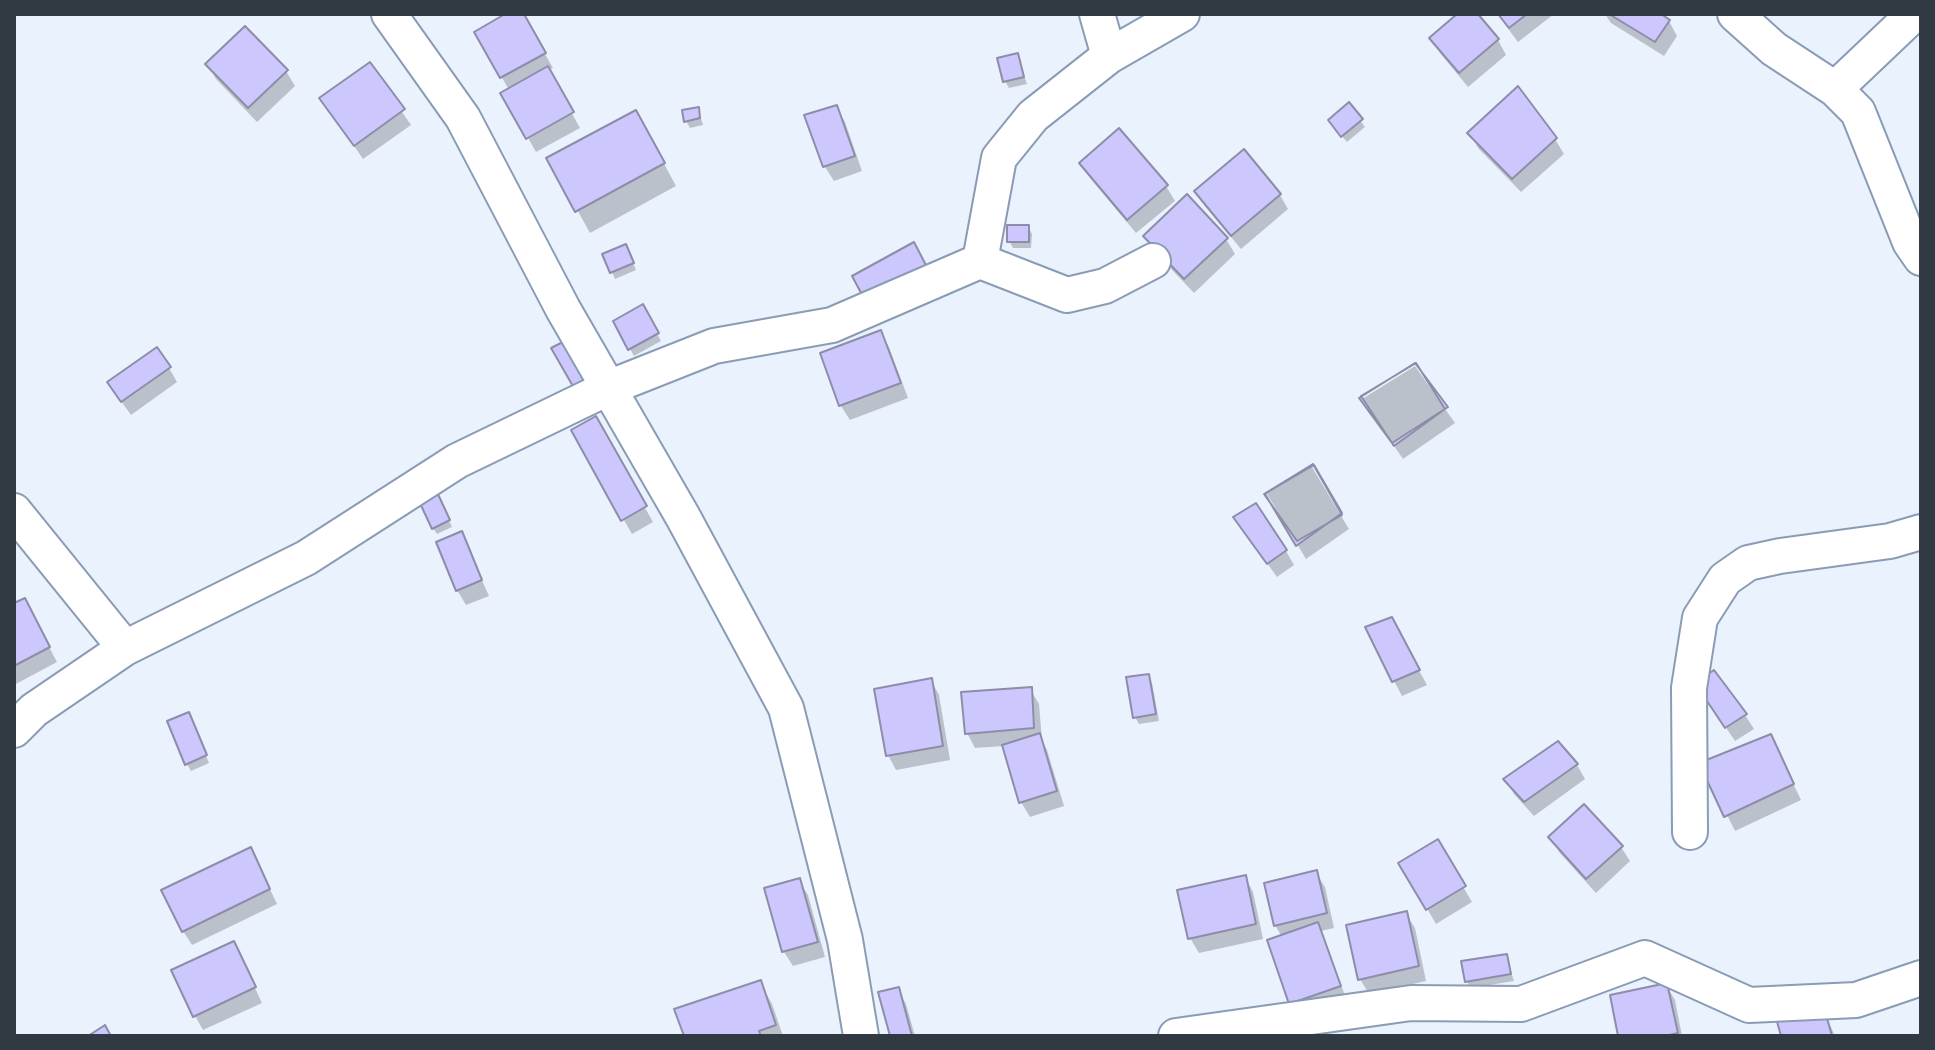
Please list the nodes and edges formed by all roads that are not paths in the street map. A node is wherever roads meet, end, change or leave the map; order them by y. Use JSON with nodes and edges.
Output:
{"nodes":[{"id":1,"x":389,"y":14,"type":"edge"},
{"id":2,"x":1097,"y":14,"type":"edge"},
{"id":3,"x":1182,"y":14,"type":"edge"},
{"id":4,"x":1735,"y":14,"type":"edge"},
{"id":5,"x":1914,"y":14,"type":"edge"},
{"id":6,"x":1109,"y":56,"type":"junction"},
{"id":7,"x":1835,"y":89,"type":"junction"},
{"id":8,"x":1921,"y":258,"type":"edge"},
{"id":9,"x":980,"y":261,"type":"junction"},
{"id":10,"x":1153,"y":261,"type":"dead end"},
{"id":11,"x":608,"y":388,"type":"junction"},
{"id":12,"x":14,"y":511,"type":"edge"},
{"id":13,"x":1921,"y":532,"type":"edge"},
{"id":14,"x":125,"y":648,"type":"junction"},
{"id":15,"x":14,"y":730,"type":"edge"},
{"id":16,"x":1690,"y":832,"type":"dead end"},
{"id":17,"x":1921,"y":978,"type":"edge"},
{"id":18,"x":861,"y":1036,"type":"edge"},
{"id":19,"x":1176,"y":1036,"type":"edge"}],
"edges":[{"from":1,"to":11,"type":"street"},
{"from":2,"to":6,"type":"street"},
{"from":3,"to":6,"type":"street"},
{"from":4,"to":7,"type":"street"},
{"from":5,"to":7,"type":"street"},
{"from":6,"to":9,"type":"street"},
{"from":7,"to":8,"type":"street"},
{"from":9,"to":10,"type":"street"},
{"from":9,"to":11,"type":"street"},
{"from":11,"to":14,"type":"street"},
{"from":11,"to":18,"type":"street"},
{"from":12,"to":14,"type":"street"},
{"from":13,"to":16,"type":"street"},
{"from":14,"to":15,"type":"street"},
{"from":17,"to":19,"type":"street"}]}
